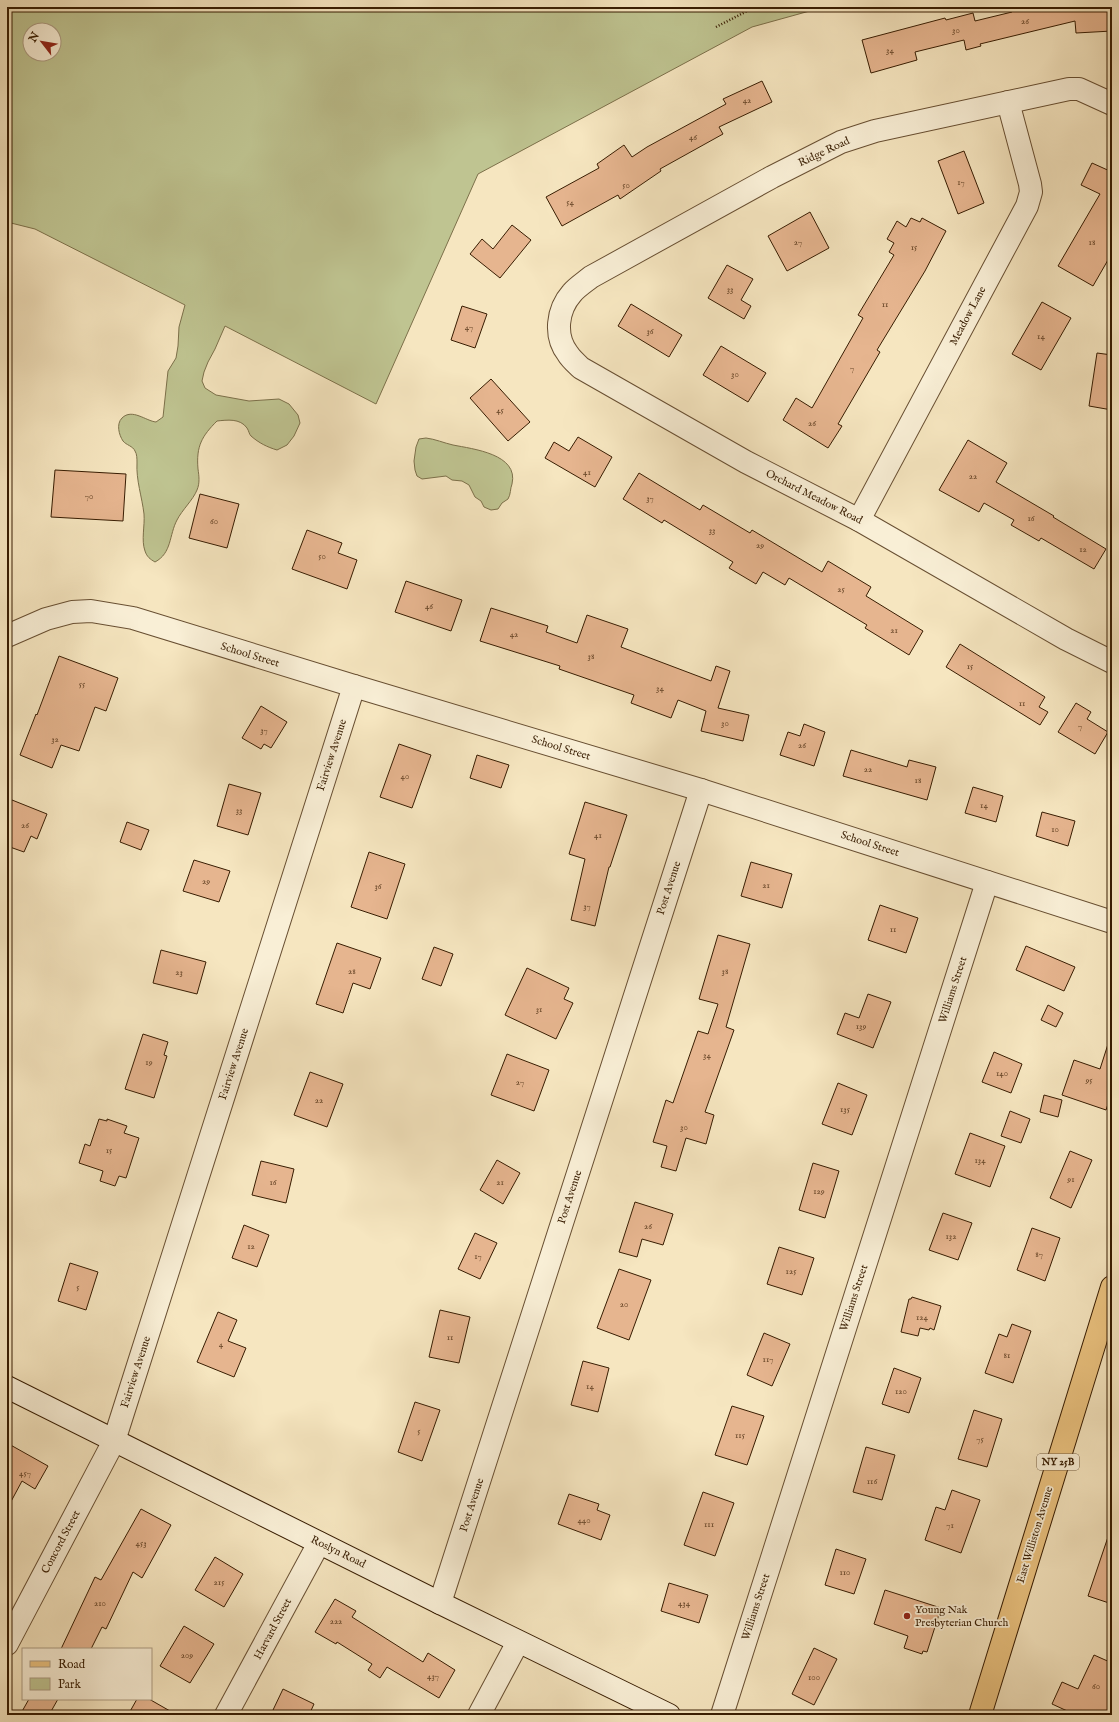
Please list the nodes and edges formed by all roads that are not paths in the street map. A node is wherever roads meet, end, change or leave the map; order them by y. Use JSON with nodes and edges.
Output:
{"nodes":[{"id":1,"x":1008,"y":102,"type":"junction"},
{"id":2,"x":1112,"y":104,"type":"edge"},
{"id":3,"x":566,"y":302,"type":"joint"},
{"id":4,"x":859,"y":520,"type":"junction"},
{"id":5,"x":7,"y":636,"type":"edge"},
{"id":6,"x":1112,"y":662,"type":"edge"},
{"id":7,"x":354,"y":686,"type":"junction"},
{"id":8,"x":701,"y":790,"type":"junction"},
{"id":9,"x":987,"y":882,"type":"junction"},
{"id":10,"x":1112,"y":922,"type":"edge"},
{"id":11,"x":1112,"y":1287,"type":"edge"},
{"id":12,"x":7,"y":1387,"type":"edge"},
{"id":13,"x":114,"y":1441,"type":"junction"},
{"id":14,"x":319,"y":1543,"type":"junction"},
{"id":15,"x":440,"y":1603,"type":"junction"},
{"id":16,"x":518,"y":1642,"type":"junction"},
{"id":17,"x":7,"y":1644,"type":"edge"},
{"id":18,"x":226,"y":1715,"type":"edge"},
{"id":19,"x":479,"y":1715,"type":"edge"},
{"id":20,"x":669,"y":1715,"type":"edge"},
{"id":21,"x":722,"y":1715,"type":"edge"},
{"id":22,"x":980,"y":1715,"type":"edge"}],
"edges":[{"from":1,"to":2,"type":"street","name":"Ridge Road"},
{"from":1,"to":3,"type":"street","name":"Ridge Road"},
{"from":1,"to":4,"type":"street","name":"Meadow Lane"},
{"from":3,"to":4,"type":"street","name":"Orchard Meadow Road"},
{"from":4,"to":6,"type":"street","name":"Orchard Meadow Road"},
{"from":5,"to":7,"type":"street","name":"School Street"},
{"from":7,"to":8,"type":"street","name":"School Street"},
{"from":7,"to":13,"type":"street","name":"Fairview Avenue"},
{"from":8,"to":9,"type":"street","name":"School Street"},
{"from":8,"to":15,"type":"street","name":"Post Avenue"},
{"from":9,"to":10,"type":"street","name":"School Street"},
{"from":9,"to":21,"type":"street","name":"Williams Street"},
{"from":11,"to":22,"type":"main road","name":"East Williston Avenue","number":"NY 25B"},
{"from":12,"to":13,"type":"street","name":"Roslyn Road"},
{"from":13,"to":14,"type":"street","name":"Roslyn Road"},
{"from":13,"to":17,"type":"street","name":"Concord Street"},
{"from":14,"to":15,"type":"street","name":"Roslyn Road"},
{"from":14,"to":18,"type":"street","name":"Harvard Street"},
{"from":15,"to":16,"type":"street","name":"Roslyn Road"},
{"from":16,"to":19,"type":"street"},
{"from":16,"to":20,"type":"street","name":"Roslyn Road"}]}
